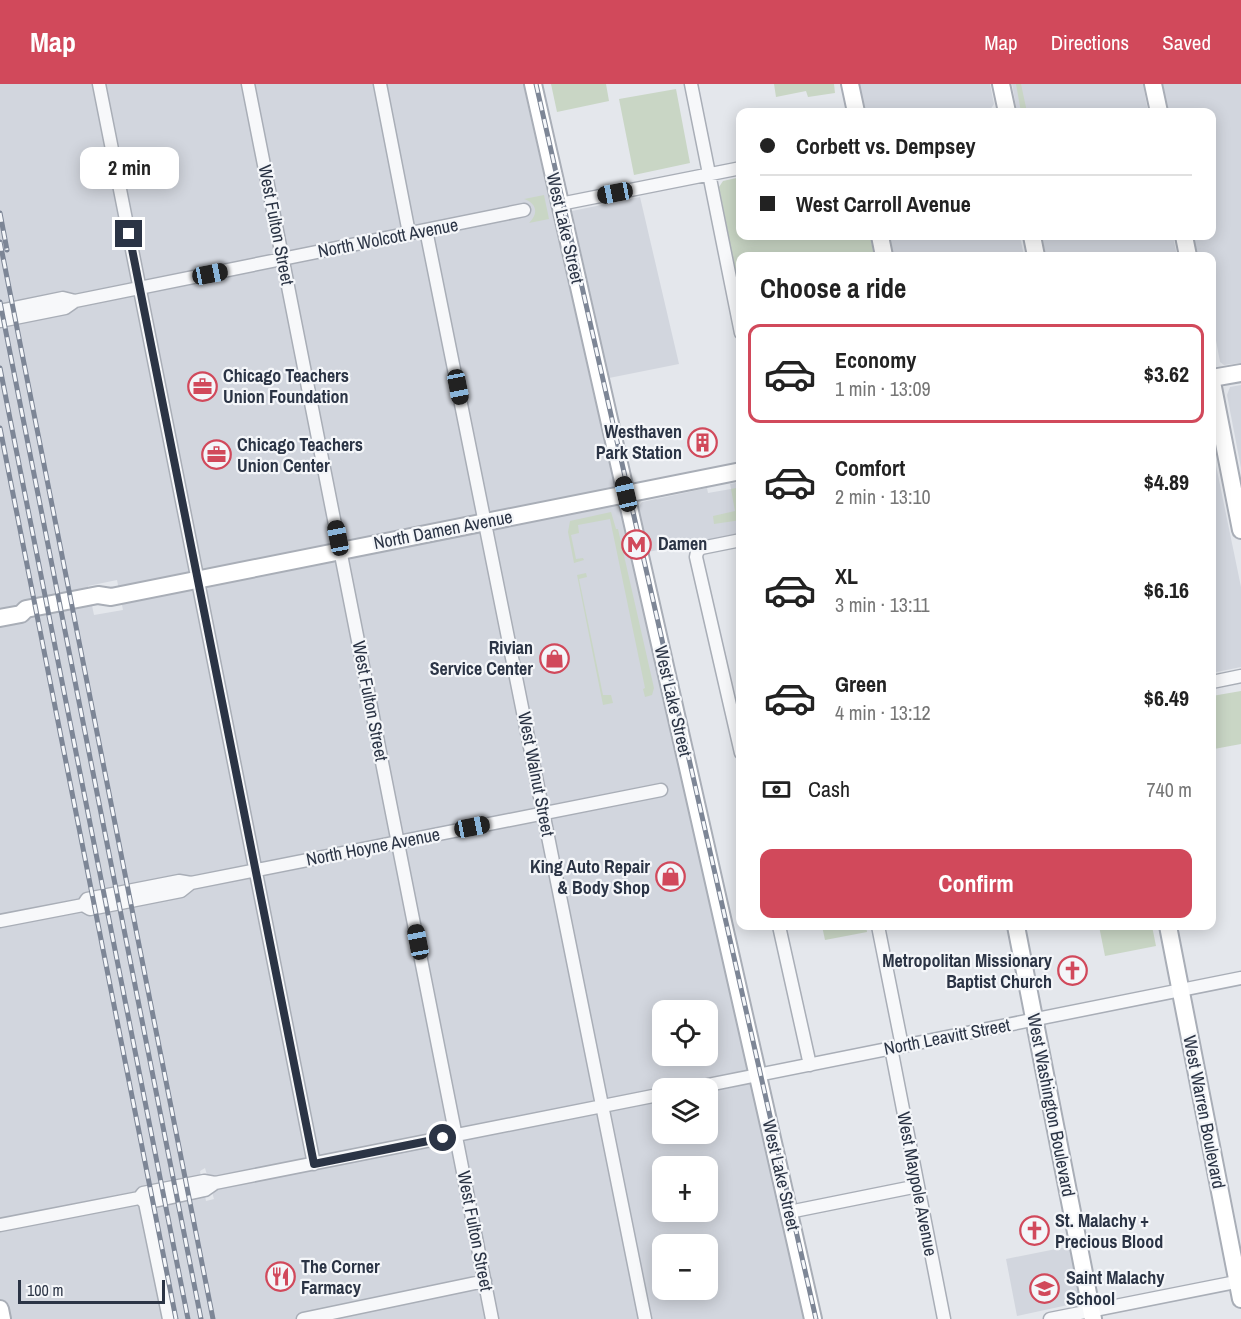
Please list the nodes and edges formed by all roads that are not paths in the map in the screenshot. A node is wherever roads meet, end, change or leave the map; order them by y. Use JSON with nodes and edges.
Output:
{"nodes":[{"id":1,"x":99,"y":84,"type":"edge"},
{"id":2,"x":248,"y":84,"type":"edge"},
{"id":3,"x":380,"y":84,"type":"edge"},
{"id":4,"x":533,"y":84,"type":"edge"},
{"id":5,"x":692,"y":84,"type":"edge"},
{"id":6,"x":850,"y":84,"type":"edge"},
{"id":7,"x":1002,"y":84,"type":"edge"},
{"id":8,"x":1154,"y":84,"type":"edge"},
{"id":9,"x":855,"y":108,"type":"edge"},
{"id":10,"x":1006,"y":108,"type":"edge"},
{"id":11,"x":1158,"y":108,"type":"edge"},
{"id":12,"x":736,"y":169,"type":"edge"},
{"id":13,"x":710,"y":174,"type":"junction"},
{"id":14,"x":560,"y":204,"type":"junction"},
{"id":15,"x":524,"y":210,"type":"dead end"},
{"id":16,"x":426,"y":230,"type":"junction"},
{"id":17,"x":409,"y":233,"type":"junction"},
{"id":18,"x":283,"y":259,"type":"junction"},
{"id":19,"x":140,"y":288,"type":"junction"},
{"id":20,"x":75,"y":301,"type":"junction"},
{"id":21,"x":736,"y":307,"type":"edge"},
{"id":22,"x":0,"y":311,"type":"edge"},
{"id":23,"x":0,"y":321,"type":"edge"},
{"id":24,"x":1241,"y":373,"type":"edge"},
{"id":25,"x":1216,"y":379,"type":"edge"},
{"id":26,"x":1216,"y":400,"type":"edge"},
{"id":27,"x":736,"y":472,"type":"edge"},
{"id":28,"x":626,"y":494,"type":"junction"},
{"id":29,"x":485,"y":522,"type":"junction"},
{"id":30,"x":1241,"y":527,"type":"edge"},
{"id":31,"x":736,"y":541,"type":"edge"},
{"id":32,"x":340,"y":551,"type":"junction"},
{"id":33,"x":198,"y":579,"type":"junction"},
{"id":34,"x":0,"y":618,"type":"edge"},
{"id":35,"x":1241,"y":676,"type":"edge"},
{"id":36,"x":1216,"y":681,"type":"edge"},
{"id":37,"x":736,"y":732,"type":"edge"},
{"id":38,"x":661,"y":790,"type":"dead end"},
{"id":39,"x":543,"y":813,"type":"junction"},
{"id":40,"x":398,"y":842,"type":"junction"},
{"id":41,"x":256,"y":870,"type":"junction"},
{"id":42,"x":0,"y":921,"type":"edge"},
{"id":43,"x":780,"y":930,"type":"edge"},
{"id":44,"x":879,"y":930,"type":"edge"},
{"id":45,"x":1017,"y":930,"type":"edge"},
{"id":46,"x":1169,"y":930,"type":"edge"},
{"id":47,"x":1241,"y":978,"type":"edge"},
{"id":48,"x":1180,"y":990,"type":"junction"},
{"id":49,"x":1034,"y":1019,"type":"junction"},
{"id":50,"x":896,"y":1047,"type":"junction"},
{"id":51,"x":810,"y":1065,"type":"junction"},
{"id":52,"x":758,"y":1075,"type":"junction"},
{"id":53,"x":718,"y":1083,"type":"edge"},
{"id":54,"x":652,"y":1096,"type":"edge"},
{"id":55,"x":602,"y":1106,"type":"junction"},
{"id":56,"x":456,"y":1136,"type":"junction"},
{"id":57,"x":314,"y":1164,"type":"junction"},
{"id":58,"x":918,"y":1186,"type":"junction"},
{"id":59,"x":142,"y":1198,"type":"junction"},
{"id":60,"x":789,"y":1212,"type":"junction"},
{"id":61,"x":0,"y":1225,"type":"edge"},
{"id":62,"x":485,"y":1281,"type":"junction"},
{"id":63,"x":1239,"y":1281,"type":"edge"},
{"id":64,"x":1241,"y":1299,"type":"edge"},
{"id":65,"x":0,"y":1309,"type":"edge"},
{"id":66,"x":1093,"y":1315,"type":"edge"},
{"id":67,"x":2,"y":1319,"type":"edge"},
{"id":68,"x":169,"y":1319,"type":"edge"},
{"id":69,"x":303,"y":1319,"type":"edge"},
{"id":70,"x":492,"y":1319,"type":"edge"},
{"id":71,"x":645,"y":1319,"type":"edge"},
{"id":72,"x":813,"y":1319,"type":"edge"},
{"id":73,"x":944,"y":1319,"type":"edge"},
{"id":74,"x":1050,"y":1319,"type":"edge"}],
"edges":[{"from":1,"to":19,"type":"street"},
{"from":2,"to":18,"type":"street","name":"West Fulton Street"},
{"from":3,"to":17,"type":"street"},
{"from":4,"to":14,"type":"main road","name":"West Lake Street"},
{"from":5,"to":13,"type":"street"},
{"from":6,"to":9,"type":"main road"},
{"from":7,"to":10,"type":"main road"},
{"from":8,"to":11,"type":"main road"},
{"from":12,"to":13,"type":"street"},
{"from":13,"to":14,"type":"street"},
{"from":13,"to":21,"type":"street"},
{"from":14,"to":28,"type":"main road","name":"West Lake Street"},
{"from":15,"to":16,"type":"street","name":"North Wolcott Avenue"},
{"from":16,"to":17,"type":"street","name":"North Wolcott Avenue"},
{"from":16,"to":29,"type":"street","name":"West Walnut Street"},
{"from":17,"to":18,"type":"street","name":"North Wolcott Avenue"},
{"from":18,"to":19,"type":"street","name":"North Wolcott Avenue"},
{"from":18,"to":32,"type":"street","name":"West Fulton Street"},
{"from":19,"to":20,"type":"street","name":"North Wolcott Avenue"},
{"from":19,"to":33,"type":"street"},
{"from":20,"to":22,"type":"street","name":"North Wolcott Avenue"},
{"from":20,"to":23,"type":"street","name":"North Wolcott Avenue"},
{"from":24,"to":25,"type":"main road"},
{"from":26,"to":30,"type":"main road"},
{"from":27,"to":28,"type":"main road","name":"North Damen Avenue"},
{"from":28,"to":29,"type":"main road","name":"North Damen Avenue"},
{"from":28,"to":52,"type":"main road","name":"West Lake Street"},
{"from":29,"to":32,"type":"main road","name":"North Damen Avenue"},
{"from":29,"to":39,"type":"street","name":"West Walnut Street"},
{"from":31,"to":37,"type":"street"},
{"from":32,"to":33,"type":"main road","name":"North Damen Avenue"},
{"from":32,"to":40,"type":"street","name":"West Fulton Street"},
{"from":33,"to":34,"type":"main road","name":"North Damen Avenue"},
{"from":33,"to":41,"type":"street"},
{"from":35,"to":36,"type":"street"},
{"from":38,"to":39,"type":"street","name":"North Hoyne Avenue"},
{"from":39,"to":40,"type":"street","name":"North Hoyne Avenue"},
{"from":39,"to":55,"type":"street","name":"West Walnut Street"},
{"from":40,"to":41,"type":"street","name":"North Hoyne Avenue"},
{"from":40,"to":56,"type":"street","name":"West Fulton Street"},
{"from":41,"to":42,"type":"street","name":"North Hoyne Avenue"},
{"from":41,"to":57,"type":"street"},
{"from":43,"to":51,"type":"street"},
{"from":44,"to":50,"type":"street","name":"West Maypole Avenue"},
{"from":45,"to":49,"type":"main road","name":"West Washington Boulevard"},
{"from":46,"to":48,"type":"main road","name":"West Warren Boulevard"},
{"from":47,"to":48,"type":"street","name":"North Leavitt Street"},
{"from":48,"to":49,"type":"street","name":"North Leavitt Street"},
{"from":48,"to":63,"type":"main road","name":"West Warren Boulevard"},
{"from":49,"to":50,"type":"street","name":"North Leavitt Street"},
{"from":49,"to":66,"type":"main road","name":"West Washington Boulevard"},
{"from":50,"to":51,"type":"street","name":"North Leavitt Street"},
{"from":50,"to":58,"type":"street","name":"West Maypole Avenue"},
{"from":51,"to":52,"type":"street","name":"North Leavitt Street"},
{"from":52,"to":53,"type":"street","name":"North Leavitt Street"},
{"from":52,"to":60,"type":"main road","name":"West Lake Street"},
{"from":54,"to":55,"type":"street"},
{"from":55,"to":56,"type":"street"},
{"from":55,"to":71,"type":"street","name":"West Walnut Street"},
{"from":56,"to":57,"type":"street"},
{"from":56,"to":62,"type":"street","name":"West Fulton Street"},
{"from":57,"to":59,"type":"street"},
{"from":58,"to":60,"type":"street"},
{"from":58,"to":73,"type":"street","name":"West Maypole Avenue"},
{"from":59,"to":61,"type":"street"},
{"from":59,"to":68,"type":"street"},
{"from":60,"to":72,"type":"main road","name":"West Lake Street"},
{"from":62,"to":69,"type":"street"},
{"from":62,"to":70,"type":"street","name":"West Fulton Street"},
{"from":63,"to":64,"type":"main road","name":"West Warren Boulevard"},
{"from":63,"to":66,"type":"street"},
{"from":65,"to":67,"type":"main road"},
{"from":66,"to":74,"type":"street"}]}
